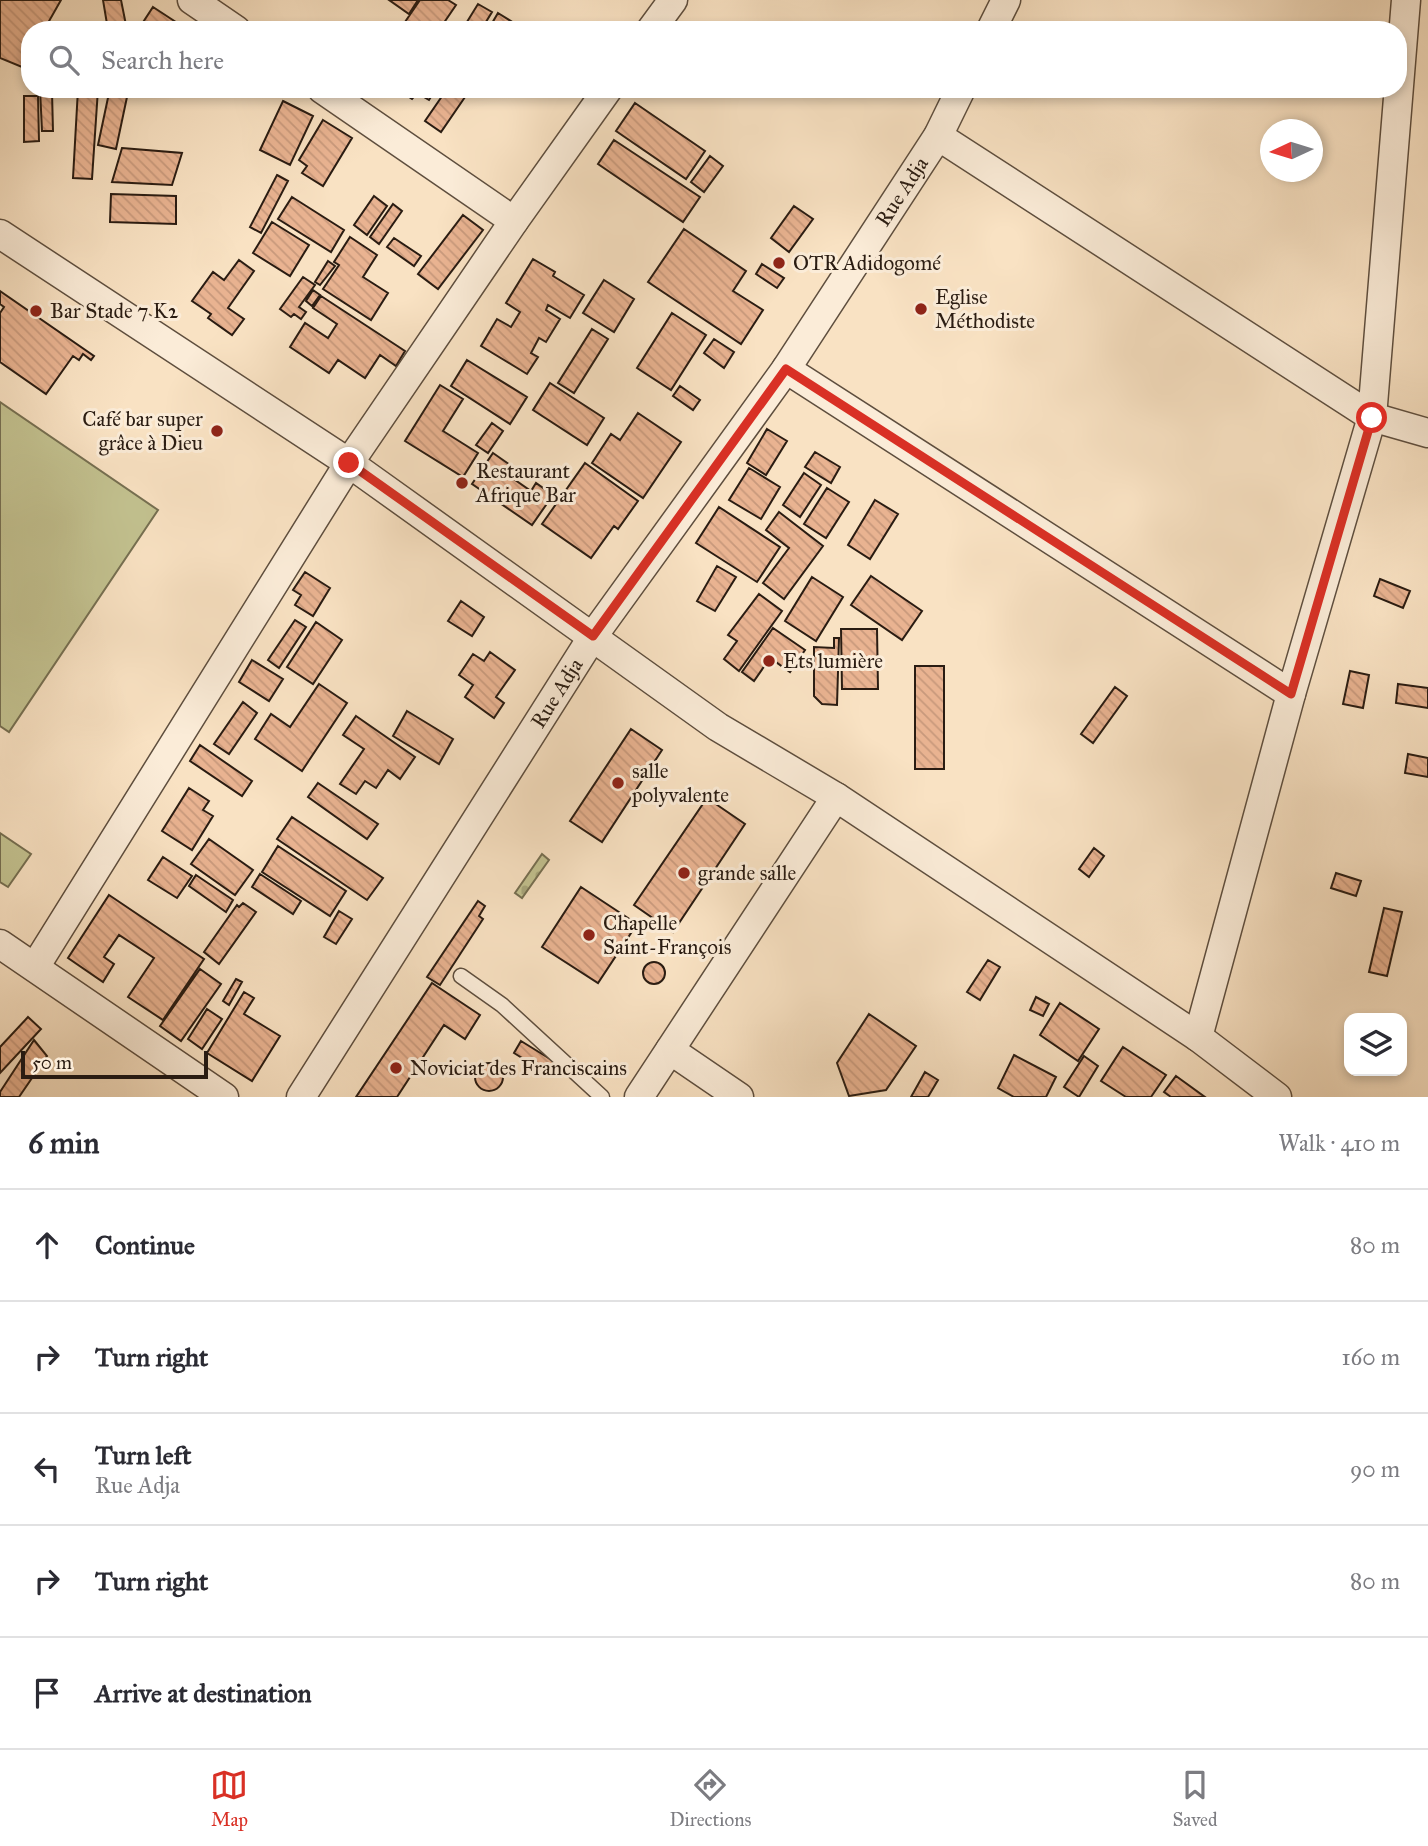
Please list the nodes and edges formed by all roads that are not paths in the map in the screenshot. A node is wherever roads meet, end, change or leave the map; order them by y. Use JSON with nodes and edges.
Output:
{"nodes":[{"id":1,"x":192,"y":0,"type":"edge"},
{"id":2,"x":673,"y":0,"type":"edge"},
{"id":3,"x":1006,"y":0,"type":"edge"},
{"id":4,"x":1398,"y":3,"type":"edge"},
{"id":5,"x":223,"y":21,"type":"edge"},
{"id":6,"x":658,"y":21,"type":"edge"},
{"id":7,"x":996,"y":21,"type":"edge"},
{"id":8,"x":1397,"y":21,"type":"edge"},
{"id":9,"x":335,"y":98,"type":"edge"},
{"id":10,"x":602,"y":98,"type":"edge"},
{"id":11,"x":957,"y":98,"type":"edge"},
{"id":12,"x":1392,"y":98,"type":"edge"},
{"id":13,"x":938,"y":136,"type":"junction"},
{"id":14,"x":514,"y":221,"type":"junction"},
{"id":15,"x":0,"y":234,"type":"edge"},
{"id":16,"x":786,"y":369,"type":"junction"},
{"id":17,"x":1372,"y":418,"type":"junction"},
{"id":18,"x":1428,"y":433,"type":"edge"},
{"id":19,"x":349,"y":463,"type":"junction"},
{"id":20,"x":593,"y":636,"type":"junction"},
{"id":21,"x":1291,"y":694,"type":"junction"},
{"id":22,"x":836,"y":797,"type":"junction"},
{"id":23,"x":0,"y":944,"type":"edge"},
{"id":24,"x":35,"y":967,"type":"junction"},
{"id":25,"x":461,"y":976,"type":"dead end"},
{"id":26,"x":1198,"y":1037,"type":"junction"},
{"id":27,"x":670,"y":1050,"type":"junction"},
{"id":28,"x":224,"y":1097,"type":"edge"},
{"id":29,"x":301,"y":1097,"type":"edge"},
{"id":30,"x":602,"y":1097,"type":"edge"},
{"id":31,"x":639,"y":1097,"type":"edge"},
{"id":32,"x":739,"y":1097,"type":"edge"},
{"id":33,"x":1277,"y":1097,"type":"edge"}],
"edges":[{"from":1,"to":5,"type":"street"},
{"from":2,"to":6,"type":"street"},
{"from":3,"to":7,"type":"street"},
{"from":4,"to":8,"type":"street"},
{"from":9,"to":14,"type":"street"},
{"from":10,"to":14,"type":"street"},
{"from":11,"to":13,"type":"street","name":"Rue Adja"},
{"from":12,"to":17,"type":"street"},
{"from":13,"to":16,"type":"street","name":"Rue Adja"},
{"from":13,"to":17,"type":"street"},
{"from":14,"to":19,"type":"street"},
{"from":15,"to":19,"type":"street"},
{"from":16,"to":20,"type":"street","name":"Rue Adja"},
{"from":16,"to":21,"type":"street"},
{"from":17,"to":18,"type":"street"},
{"from":17,"to":21,"type":"street"},
{"from":19,"to":20,"type":"street"},
{"from":19,"to":24,"type":"street"},
{"from":20,"to":22,"type":"street"},
{"from":20,"to":29,"type":"street","name":"Rue Adja"},
{"from":21,"to":26,"type":"street"},
{"from":22,"to":26,"type":"street"},
{"from":22,"to":27,"type":"street"},
{"from":23,"to":24,"type":"street"},
{"from":24,"to":28,"type":"street"},
{"from":25,"to":30,"type":"lane"},
{"from":26,"to":33,"type":"street"},
{"from":27,"to":31,"type":"street"},
{"from":27,"to":32,"type":"street"}]}
